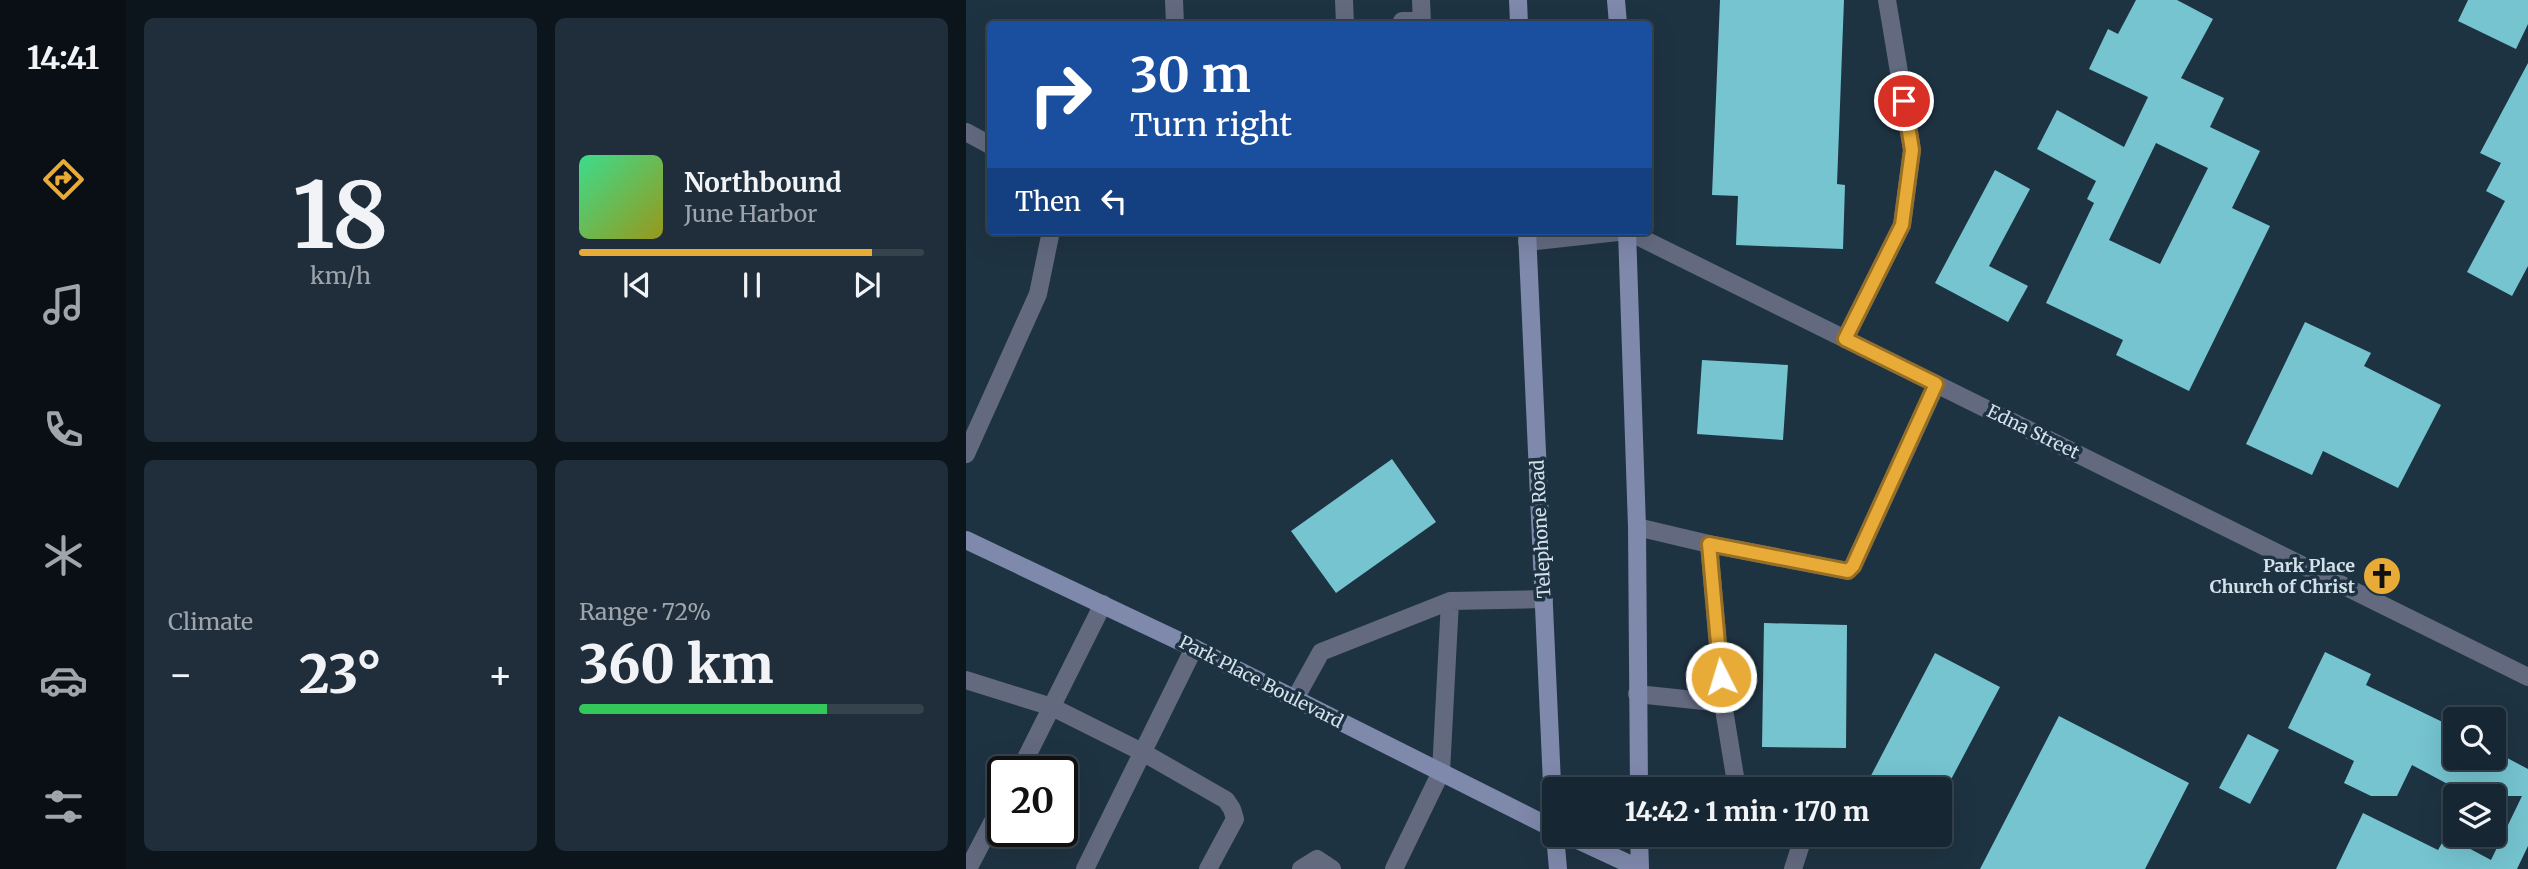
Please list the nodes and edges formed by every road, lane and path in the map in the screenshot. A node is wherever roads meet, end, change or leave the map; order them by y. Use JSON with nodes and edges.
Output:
{"nodes":[{"id":1,"x":1174,"y":0,"type":"edge"},
{"id":2,"x":1344,"y":0,"type":"edge"},
{"id":3,"x":1421,"y":0,"type":"edge"},
{"id":4,"x":1518,"y":0,"type":"edge"},
{"id":5,"x":1616,"y":0,"type":"edge"},
{"id":6,"x":1887,"y":0,"type":"edge"},
{"id":7,"x":1174,"y":21,"type":"edge"},
{"id":8,"x":1349,"y":21,"type":"edge"},
{"id":9,"x":1422,"y":21,"type":"edge"},
{"id":10,"x":1519,"y":21,"type":"edge"},
{"id":11,"x":1618,"y":21,"type":"edge"},
{"id":12,"x":966,"y":132,"type":"edge"},
{"id":13,"x":987,"y":143,"type":"edge"},
{"id":14,"x":1050,"y":235,"type":"edge"},
{"id":15,"x":1560,"y":235,"type":"edge"},
{"id":16,"x":1627,"y":235,"type":"edge"},
{"id":17,"x":1635,"y":235,"type":"edge"},
{"id":18,"x":1527,"y":237,"type":"edge"},
{"id":19,"x":1845,"y":339,"type":"junction"},
{"id":20,"x":1936,"y":384,"type":"junction"},
{"id":21,"x":969,"y":447,"type":"edge"},
{"id":22,"x":1637,"y":527,"type":"junction"},
{"id":23,"x":966,"y":540,"type":"edge"},
{"id":24,"x":1709,"y":544,"type":"junction"},
{"id":25,"x":1544,"y":599,"type":"junction"},
{"id":26,"x":1450,"y":601,"type":"junction"},
{"id":27,"x":1103,"y":604,"type":"junction"},
{"id":28,"x":1194,"y":649,"type":"junction"},
{"id":29,"x":2528,"y":677,"type":"edge"},
{"id":30,"x":966,"y":680,"type":"edge"},
{"id":31,"x":1637,"y":694,"type":"junction"},
{"id":32,"x":1295,"y":699,"type":"junction"},
{"id":33,"x":1723,"y":702,"type":"junction"},
{"id":34,"x":1052,"y":707,"type":"junction"},
{"id":35,"x":1144,"y":753,"type":"junction"},
{"id":36,"x":1026,"y":756,"type":"edge"},
{"id":37,"x":1441,"y":772,"type":"junction"},
{"id":38,"x":1552,"y":777,"type":"edge"},
{"id":39,"x":1639,"y":777,"type":"edge"},
{"id":40,"x":1735,"y":777,"type":"edge"},
{"id":41,"x":1542,"y":822,"type":"edge"},
{"id":42,"x":987,"y":833,"type":"edge"},
{"id":43,"x":1556,"y":847,"type":"edge"},
{"id":44,"x":1593,"y":847,"type":"edge"},
{"id":45,"x":1639,"y":847,"type":"edge"},
{"id":46,"x":1800,"y":847,"type":"edge"},
{"id":47,"x":968,"y":869,"type":"edge"},
{"id":48,"x":1085,"y":869,"type":"edge"},
{"id":49,"x":1208,"y":869,"type":"edge"},
{"id":50,"x":1301,"y":869,"type":"edge"},
{"id":51,"x":1332,"y":869,"type":"edge"},
{"id":52,"x":1394,"y":869,"type":"edge"},
{"id":53,"x":1558,"y":869,"type":"edge"},
{"id":54,"x":1640,"y":869,"type":"edge"},
{"id":55,"x":1793,"y":869,"type":"edge"}],
"edges":[{"from":1,"to":7,"type":"street"},
{"from":2,"to":8,"type":"street"},
{"from":3,"to":9,"type":"street"},
{"from":4,"to":10,"type":"main road"},
{"from":5,"to":11,"type":"main road"},
{"from":6,"to":19,"type":"street"},
{"from":12,"to":13,"type":"street"},
{"from":14,"to":21,"type":"street"},
{"from":15,"to":18,"type":"street"},
{"from":16,"to":22,"type":"main road"},
{"from":17,"to":19,"type":"street","name":"Edna Street"},
{"from":18,"to":25,"type":"main road","name":"Telephone Road"},
{"from":19,"to":20,"type":"street","name":"Edna Street"},
{"from":20,"to":24,"type":"street"},
{"from":20,"to":29,"type":"street","name":"Edna Street"},
{"from":22,"to":24,"type":"street"},
{"from":22,"to":31,"type":"main road"},
{"from":23,"to":27,"type":"main road","name":"Park Place Boulevard"},
{"from":24,"to":33,"type":"street"},
{"from":25,"to":26,"type":"street"},
{"from":25,"to":38,"type":"main road","name":"Telephone Road"},
{"from":26,"to":32,"type":"street"},
{"from":26,"to":37,"type":"street"},
{"from":27,"to":28,"type":"main road","name":"Park Place Boulevard"},
{"from":27,"to":34,"type":"street"},
{"from":28,"to":32,"type":"main road","name":"Park Place Boulevard"},
{"from":28,"to":35,"type":"street"},
{"from":30,"to":34,"type":"street"},
{"from":31,"to":33,"type":"street"},
{"from":31,"to":39,"type":"main road"},
{"from":32,"to":37,"type":"main road","name":"Park Place Boulevard"},
{"from":33,"to":40,"type":"street"},
{"from":34,"to":35,"type":"street"},
{"from":34,"to":36,"type":"street"},
{"from":35,"to":48,"type":"street"},
{"from":35,"to":49,"type":"street"},
{"from":37,"to":41,"type":"main road","name":"Park Place Boulevard"},
{"from":37,"to":52,"type":"street"},
{"from":42,"to":47,"type":"street"},
{"from":43,"to":53,"type":"main road"},
{"from":44,"to":54,"type":"main road"},
{"from":45,"to":54,"type":"main road"},
{"from":46,"to":55,"type":"street"},
{"from":50,"to":51,"type":"street"}]}
